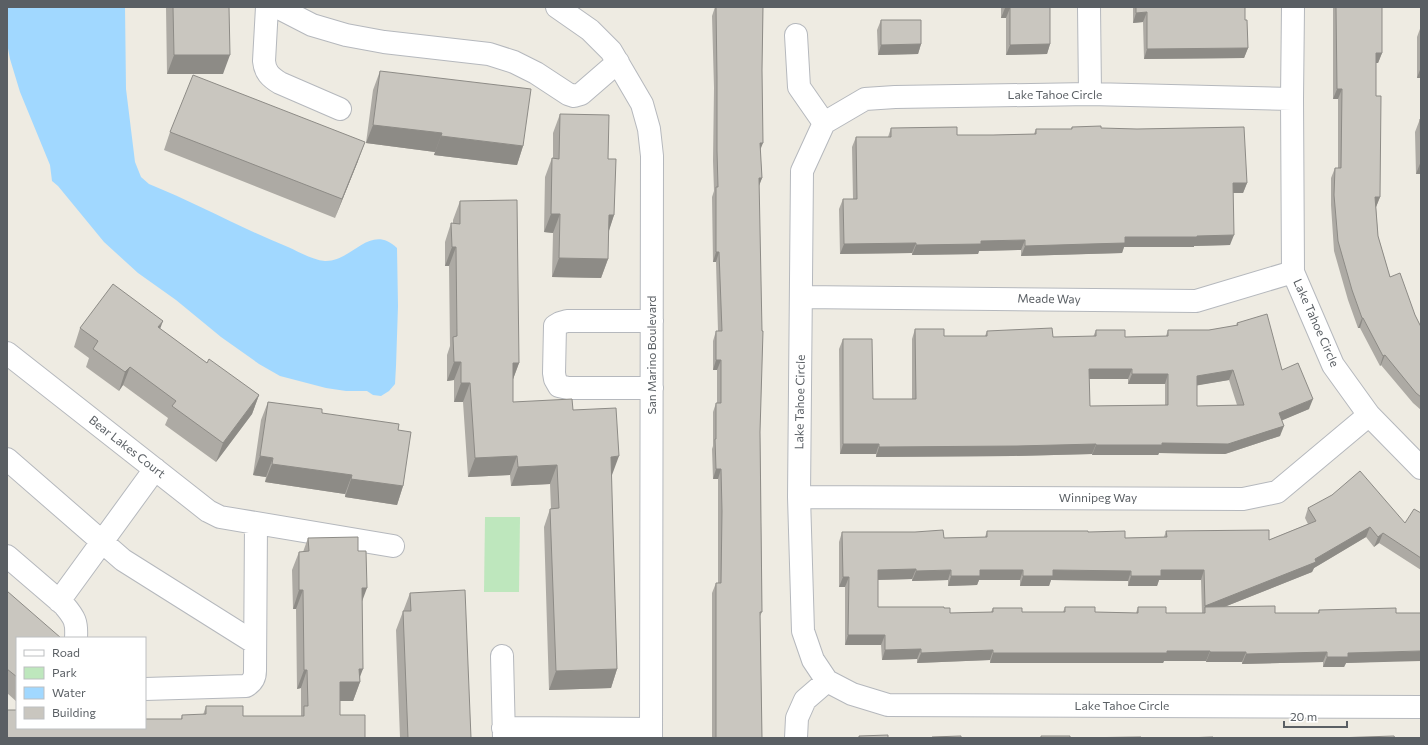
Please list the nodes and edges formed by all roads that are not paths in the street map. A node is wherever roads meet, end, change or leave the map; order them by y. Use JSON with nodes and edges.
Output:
{"nodes":[{"id":1,"x":267,"y":7,"type":"edge"},
{"id":2,"x":277,"y":7,"type":"edge"},
{"id":3,"x":557,"y":7,"type":"edge"},
{"id":4,"x":1089,"y":7,"type":"edge"},
{"id":5,"x":1293,"y":7,"type":"edge"},
{"id":6,"x":581,"y":13,"type":"edge"},
{"id":7,"x":796,"y":35,"type":"dead end"},
{"id":8,"x":618,"y":62,"type":"junction"},
{"id":9,"x":1090,"y":94,"type":"junction"},
{"id":10,"x":1292,"y":99,"type":"junction"},
{"id":11,"x":340,"y":109,"type":"dead end"},
{"id":12,"x":824,"y":123,"type":"junction"},
{"id":13,"x":1293,"y":272,"type":"junction"},
{"id":14,"x":801,"y":297,"type":"junction"},
{"id":15,"x":652,"y":321,"type":"junction"},
{"id":16,"x":7,"y":353,"type":"edge"},
{"id":17,"x":652,"y":388,"type":"junction"},
{"id":18,"x":1369,"y":415,"type":"junction"},
{"id":19,"x":7,"y":459,"type":"edge"},
{"id":20,"x":1421,"y":468,"type":"edge"},
{"id":21,"x":155,"y":469,"type":"junction"},
{"id":22,"x":799,"y":497,"type":"junction"},
{"id":23,"x":256,"y":524,"type":"junction"},
{"id":24,"x":102,"y":542,"type":"junction"},
{"id":25,"x":393,"y":546,"type":"dead end"},
{"id":26,"x":7,"y":556,"type":"edge"},
{"id":27,"x":59,"y":601,"type":"junction"},
{"id":28,"x":76,"y":637,"type":"edge"},
{"id":29,"x":255,"y":643,"type":"junction"},
{"id":30,"x":502,"y":656,"type":"dead end"},
{"id":31,"x":827,"y":680,"type":"junction"},
{"id":32,"x":146,"y":689,"type":"edge"},
{"id":33,"x":1421,"y":707,"type":"edge"},
{"id":34,"x":504,"y":733,"type":"edge"},
{"id":35,"x":651,"y":733,"type":"edge"},
{"id":36,"x":796,"y":738,"type":"edge"}],
"edges":[{"from":1,"to":11,"type":"street"},
{"from":2,"to":8,"type":"street"},
{"from":3,"to":6,"type":"street","name":"San Marino Boulevard"},
{"from":4,"to":9,"type":"street"},
{"from":5,"to":10,"type":"street","name":"Lake Tahoe Circle"},
{"from":6,"to":8,"type":"street","name":"San Marino Boulevard"},
{"from":7,"to":12,"type":"street"},
{"from":8,"to":15,"type":"street","name":"San Marino Boulevard"},
{"from":9,"to":10,"type":"street","name":"Lake Tahoe Circle"},
{"from":9,"to":12,"type":"street","name":"Lake Tahoe Circle"},
{"from":10,"to":13,"type":"street","name":"Lake Tahoe Circle"},
{"from":12,"to":14,"type":"street","name":"Lake Tahoe Circle"},
{"from":13,"to":14,"type":"street","name":"Meade Way"},
{"from":13,"to":18,"type":"street","name":"Lake Tahoe Circle"},
{"from":14,"to":22,"type":"street","name":"Lake Tahoe Circle"},
{"from":15,"to":17,"type":"street","name":"San Marino Boulevard"},
{"from":15,"to":17,"type":"street"},
{"from":16,"to":21,"type":"street","name":"Bear Lakes Court"},
{"from":17,"to":35,"type":"street","name":"San Marino Boulevard"},
{"from":18,"to":20,"type":"street","name":"Lake Tahoe Circle"},
{"from":18,"to":22,"type":"street","name":"Winnipeg Way"},
{"from":19,"to":24,"type":"street"},
{"from":21,"to":23,"type":"street","name":"Bear Lakes Court"},
{"from":21,"to":24,"type":"street"},
{"from":22,"to":31,"type":"street","name":"Lake Tahoe Circle"},
{"from":23,"to":25,"type":"street","name":"Bear Lakes Court"},
{"from":23,"to":29,"type":"street"},
{"from":24,"to":27,"type":"street"},
{"from":24,"to":29,"type":"street"},
{"from":26,"to":27,"type":"street"},
{"from":27,"to":28,"type":"street"},
{"from":29,"to":32,"type":"street"},
{"from":30,"to":34,"type":"street"},
{"from":31,"to":33,"type":"street","name":"Lake Tahoe Circle"},
{"from":31,"to":36,"type":"street"},
{"from":34,"to":35,"type":"street"}]}
